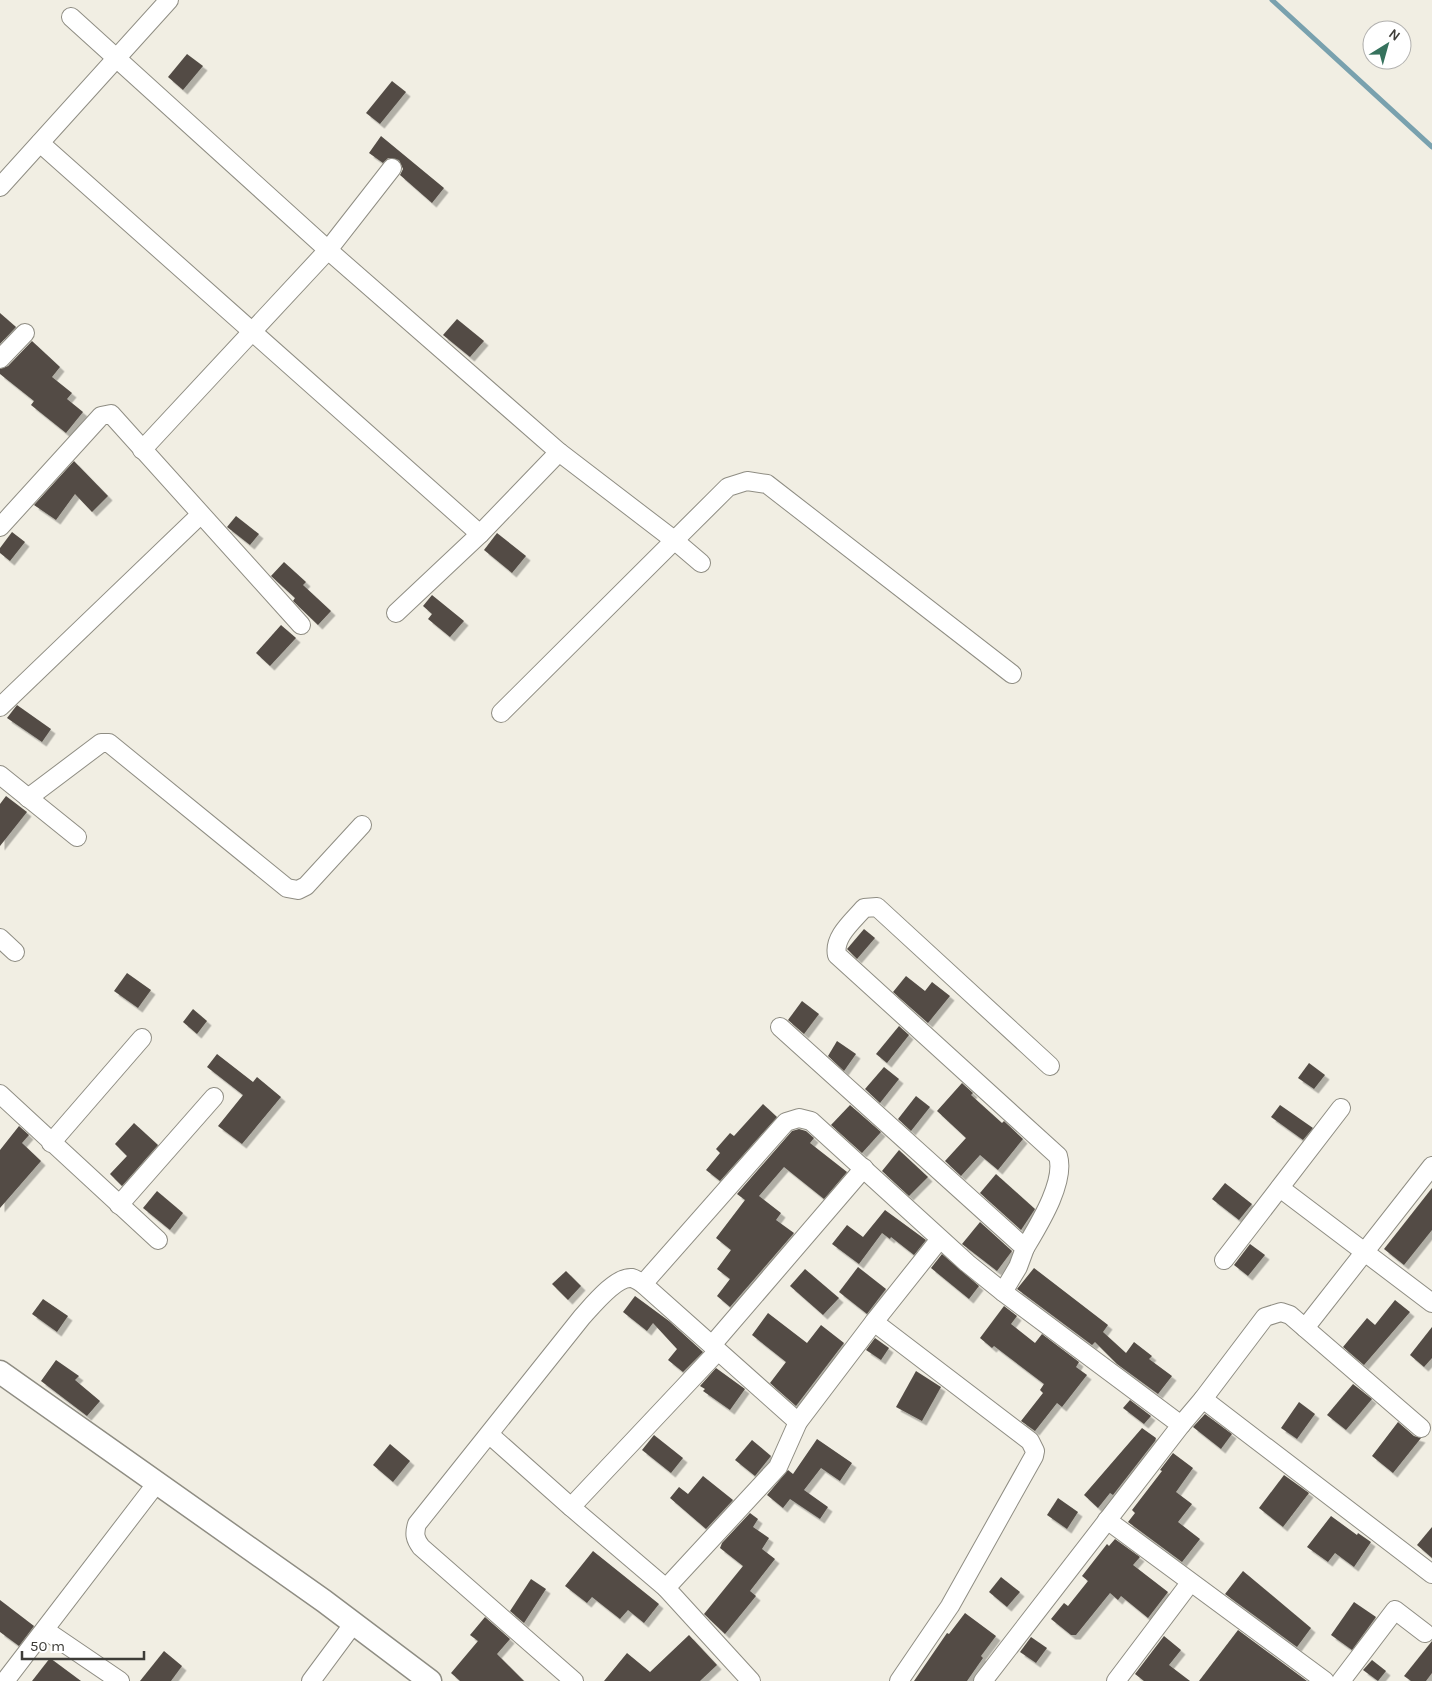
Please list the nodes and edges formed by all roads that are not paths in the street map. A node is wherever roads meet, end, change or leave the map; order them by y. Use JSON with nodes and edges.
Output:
{"nodes":[{"id":1,"x":169,"y":0,"type":"edge"},
{"id":2,"x":72,"y":17,"type":"dead end"},
{"id":3,"x":118,"y":57,"type":"junction"},
{"id":4,"x":40,"y":143,"type":"junction"},
{"id":5,"x":392,"y":168,"type":"dead end"},
{"id":6,"x":0,"y":187,"type":"edge"},
{"id":7,"x":328,"y":250,"type":"junction"},
{"id":8,"x":252,"y":331,"type":"junction"},
{"id":9,"x":25,"y":333,"type":"dead end"},
{"id":10,"x":0,"y":359,"type":"edge"},
{"id":11,"x":142,"y":450,"type":"junction"},
{"id":12,"x":559,"y":452,"type":"junction"},
{"id":13,"x":200,"y":515,"type":"junction"},
{"id":14,"x":0,"y":527,"type":"edge"},
{"id":15,"x":480,"y":534,"type":"junction"},
{"id":16,"x":674,"y":540,"type":"junction"},
{"id":17,"x":701,"y":563,"type":"dead end"},
{"id":18,"x":396,"y":613,"type":"dead end"},
{"id":19,"x":300,"y":625,"type":"dead end"},
{"id":20,"x":1012,"y":674,"type":"dead end"},
{"id":21,"x":0,"y":708,"type":"edge"},
{"id":22,"x":501,"y":713,"type":"dead end"},
{"id":23,"x":0,"y":775,"type":"edge"},
{"id":24,"x":28,"y":798,"type":"junction"},
{"id":25,"x":362,"y":825,"type":"dead end"},
{"id":26,"x":76,"y":837,"type":"dead end"},
{"id":27,"x":0,"y":938,"type":"edge"},
{"id":28,"x":15,"y":952,"type":"dead end"},
{"id":29,"x":780,"y":1027,"type":"dead end"},
{"id":30,"x":142,"y":1038,"type":"dead end"},
{"id":31,"x":1050,"y":1066,"type":"dead end"},
{"id":32,"x":0,"y":1094,"type":"edge"},
{"id":33,"x":214,"y":1097,"type":"dead end"},
{"id":34,"x":1341,"y":1108,"type":"dead end"},
{"id":35,"x":51,"y":1143,"type":"junction"},
{"id":36,"x":1432,"y":1166,"type":"edge"},
{"id":37,"x":864,"y":1168,"type":"junction"},
{"id":38,"x":1280,"y":1188,"type":"junction"},
{"id":39,"x":119,"y":1205,"type":"junction"},
{"id":40,"x":940,"y":1239,"type":"junction"},
{"id":41,"x":158,"y":1240,"type":"dead end"},
{"id":42,"x":1025,"y":1248,"type":"junction"},
{"id":43,"x":1365,"y":1252,"type":"junction"},
{"id":44,"x":1224,"y":1260,"type":"dead end"},
{"id":45,"x":643,"y":1284,"type":"junction"},
{"id":46,"x":1003,"y":1292,"type":"junction"},
{"id":47,"x":1432,"y":1303,"type":"edge"},
{"id":48,"x":874,"y":1322,"type":"junction"},
{"id":49,"x":1305,"y":1328,"type":"junction"},
{"id":50,"x":715,"y":1348,"type":"junction"},
{"id":51,"x":0,"y":1372,"type":"edge"},
{"id":52,"x":1203,"y":1399,"type":"junction"},
{"id":53,"x":798,"y":1422,"type":"junction"},
{"id":54,"x":1181,"y":1425,"type":"junction"},
{"id":55,"x":1421,"y":1428,"type":"dead end"},
{"id":56,"x":490,"y":1435,"type":"junction"},
{"id":57,"x":156,"y":1484,"type":"junction"},
{"id":58,"x":571,"y":1507,"type":"junction"},
{"id":59,"x":1107,"y":1520,"type":"junction"},
{"id":60,"x":1432,"y":1574,"type":"edge"},
{"id":61,"x":1190,"y":1583,"type":"junction"},
{"id":62,"x":666,"y":1588,"type":"junction"},
{"id":63,"x":354,"y":1623,"type":"junction"},
{"id":64,"x":45,"y":1630,"type":"junction"},
{"id":65,"x":1425,"y":1633,"type":"dead end"},
{"id":66,"x":1122,"y":1679,"type":"edge"},
{"id":67,"x":5,"y":1681,"type":"edge"},
{"id":68,"x":120,"y":1681,"type":"edge"},
{"id":69,"x":312,"y":1681,"type":"edge"},
{"id":70,"x":430,"y":1681,"type":"edge"},
{"id":71,"x":574,"y":1681,"type":"edge"},
{"id":72,"x":751,"y":1681,"type":"edge"},
{"id":73,"x":899,"y":1681,"type":"edge"},
{"id":74,"x":983,"y":1681,"type":"edge"},
{"id":75,"x":1324,"y":1681,"type":"edge"},
{"id":76,"x":1341,"y":1681,"type":"edge"}],
"edges":[{"from":1,"to":3,"type":"street"},
{"from":2,"to":3,"type":"street"},
{"from":3,"to":4,"type":"street"},
{"from":3,"to":7,"type":"street"},
{"from":4,"to":6,"type":"street"},
{"from":4,"to":8,"type":"street"},
{"from":5,"to":7,"type":"street"},
{"from":7,"to":8,"type":"street"},
{"from":7,"to":12,"type":"street"},
{"from":8,"to":11,"type":"street"},
{"from":8,"to":15,"type":"street"},
{"from":9,"to":10,"type":"street"},
{"from":11,"to":13,"type":"street"},
{"from":11,"to":14,"type":"street"},
{"from":12,"to":15,"type":"street"},
{"from":12,"to":16,"type":"street"},
{"from":13,"to":19,"type":"street"},
{"from":13,"to":21,"type":"street"},
{"from":15,"to":18,"type":"street"},
{"from":16,"to":17,"type":"street"},
{"from":16,"to":20,"type":"street"},
{"from":16,"to":22,"type":"street"},
{"from":23,"to":24,"type":"street"},
{"from":24,"to":25,"type":"street"},
{"from":24,"to":26,"type":"street"},
{"from":27,"to":28,"type":"street"},
{"from":29,"to":42,"type":"street"},
{"from":30,"to":35,"type":"street"},
{"from":31,"to":42,"type":"street"},
{"from":32,"to":35,"type":"street"},
{"from":33,"to":39,"type":"street"},
{"from":34,"to":38,"type":"street"},
{"from":35,"to":39,"type":"street"},
{"from":36,"to":43,"type":"street"},
{"from":37,"to":40,"type":"street"},
{"from":37,"to":45,"type":"street"},
{"from":37,"to":50,"type":"street"},
{"from":38,"to":43,"type":"street"},
{"from":38,"to":44,"type":"street"},
{"from":39,"to":41,"type":"street"},
{"from":40,"to":46,"type":"street"},
{"from":40,"to":48,"type":"street"},
{"from":42,"to":46,"type":"street"},
{"from":43,"to":47,"type":"street"},
{"from":43,"to":49,"type":"street"},
{"from":45,"to":50,"type":"street"},
{"from":45,"to":56,"type":"street"},
{"from":46,"to":54,"type":"street"},
{"from":48,"to":53,"type":"street"},
{"from":48,"to":73,"type":"street"},
{"from":49,"to":52,"type":"street"},
{"from":49,"to":55,"type":"street"},
{"from":50,"to":53,"type":"street"},
{"from":50,"to":58,"type":"street"},
{"from":51,"to":57,"type":"main road"},
{"from":52,"to":54,"type":"street"},
{"from":52,"to":60,"type":"street"},
{"from":53,"to":62,"type":"street"},
{"from":54,"to":59,"type":"street"},
{"from":56,"to":58,"type":"street"},
{"from":56,"to":71,"type":"street"},
{"from":57,"to":63,"type":"main road"},
{"from":57,"to":64,"type":"street"},
{"from":58,"to":62,"type":"street"},
{"from":59,"to":61,"type":"street"},
{"from":59,"to":74,"type":"street"},
{"from":61,"to":66,"type":"street"},
{"from":61,"to":75,"type":"street"},
{"from":62,"to":72,"type":"street"},
{"from":63,"to":69,"type":"street"},
{"from":63,"to":70,"type":"main road"},
{"from":64,"to":67,"type":"street"},
{"from":64,"to":68,"type":"street"},
{"from":65,"to":76,"type":"street"}]}
